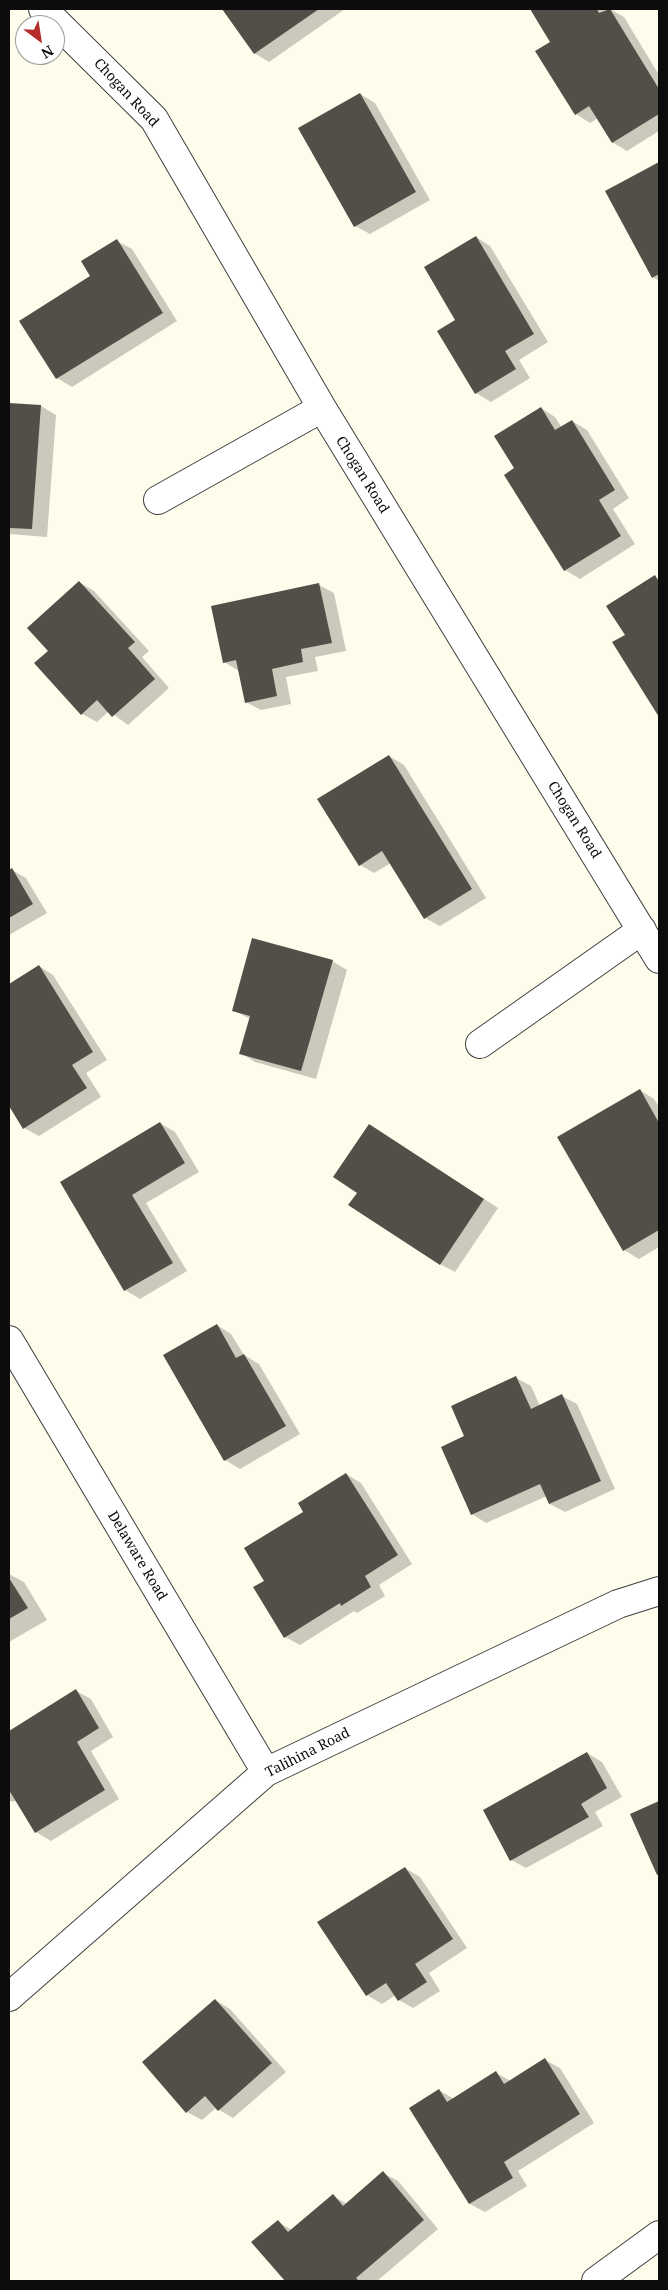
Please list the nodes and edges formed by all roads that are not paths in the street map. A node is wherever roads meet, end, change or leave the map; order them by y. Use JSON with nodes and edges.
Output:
{"nodes":[{"id":1,"x":43,"y":9,"type":"edge"},
{"id":2,"x":322,"y":408,"type":"junction"},
{"id":3,"x":158,"y":500,"type":"dead end"},
{"id":4,"x":642,"y":930,"type":"junction"},
{"id":5,"x":659,"y":959,"type":"edge"},
{"id":6,"x":480,"y":1044,"type":"dead end"},
{"id":7,"x":9,"y":1340,"type":"edge"},
{"id":8,"x":659,"y":1591,"type":"edge"},
{"id":9,"x":266,"y":1772,"type":"junction"},
{"id":10,"x":9,"y":1997,"type":"edge"},
{"id":11,"x":659,"y":2235,"type":"edge"},
{"id":12,"x":596,"y":2281,"type":"edge"}],
"edges":[{"from":1,"to":2,"type":"street","name":"Chogan Road"},
{"from":2,"to":3,"type":"street"},
{"from":2,"to":4,"type":"street","name":"Chogan Road"},
{"from":4,"to":5,"type":"street","name":"Chogan Road"},
{"from":4,"to":6,"type":"street"},
{"from":7,"to":9,"type":"street","name":"Delaware Road"},
{"from":8,"to":9,"type":"street","name":"Talihina Road"},
{"from":9,"to":10,"type":"street","name":"Talihina Road"},
{"from":11,"to":12,"type":"street"}]}
